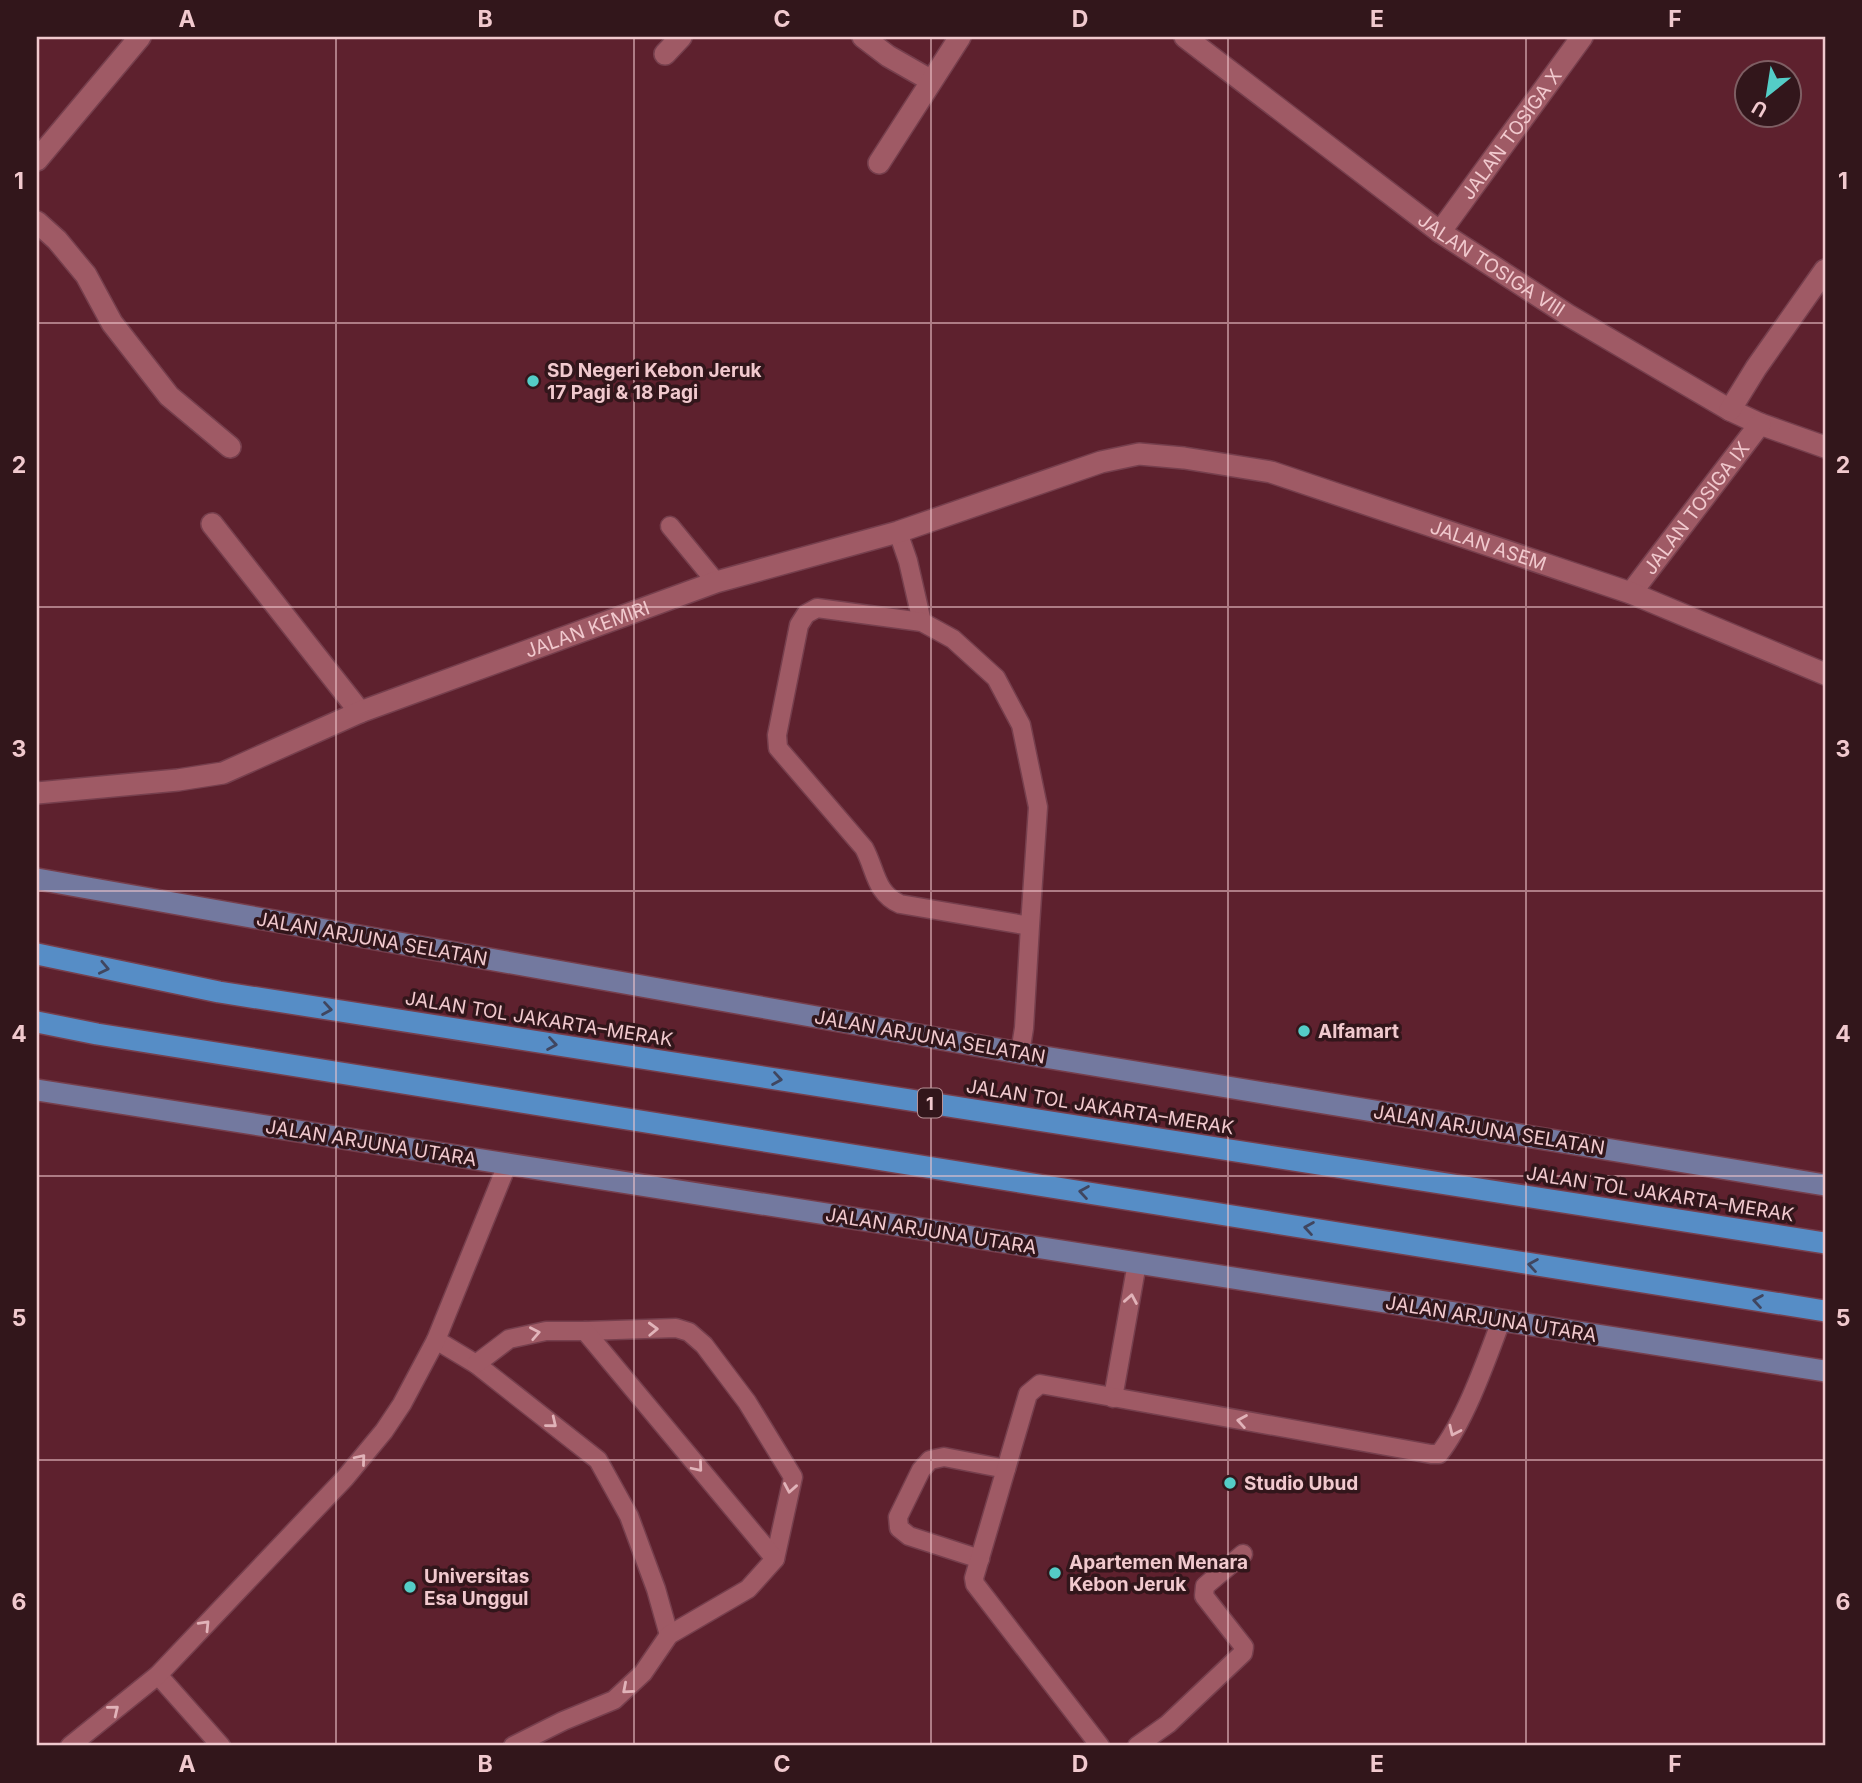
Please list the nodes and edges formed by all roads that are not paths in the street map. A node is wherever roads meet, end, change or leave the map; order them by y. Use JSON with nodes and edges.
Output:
{"nodes":[{"id":1,"x":140,"y":37,"type":"edge"},
{"id":2,"x":681,"y":37,"type":"edge"},
{"id":3,"x":863,"y":37,"type":"edge"},
{"id":4,"x":960,"y":37,"type":"edge"},
{"id":5,"x":1185,"y":37,"type":"edge"},
{"id":6,"x":1582,"y":37,"type":"edge"},
{"id":7,"x":665,"y":54,"type":"dead end"},
{"id":8,"x":930,"y":80,"type":"junction"},
{"id":9,"x":37,"y":160,"type":"edge"},
{"id":10,"x":879,"y":163,"type":"dead end"},
{"id":11,"x":37,"y":222,"type":"edge"},
{"id":12,"x":1440,"y":232,"type":"junction"},
{"id":13,"x":1825,"y":270,"type":"edge"},
{"id":14,"x":1730,"y":410,"type":"junction"},
{"id":15,"x":1760,"y":424,"type":"junction"},
{"id":16,"x":230,"y":447,"type":"dead end"},
{"id":17,"x":1825,"y":447,"type":"edge"},
{"id":18,"x":1139,"y":454,"type":"joint"},
{"id":19,"x":212,"y":524,"type":"dead end"},
{"id":20,"x":670,"y":526,"type":"dead end"},
{"id":21,"x":898,"y":532,"type":"junction"},
{"id":22,"x":716,"y":582,"type":"junction"},
{"id":23,"x":1631,"y":593,"type":"junction"},
{"id":24,"x":922,"y":622,"type":"junction"},
{"id":25,"x":1825,"y":674,"type":"edge"},
{"id":26,"x":360,"y":712,"type":"junction"},
{"id":27,"x":37,"y":793,"type":"edge"},
{"id":28,"x":37,"y":879,"type":"edge"},
{"id":29,"x":1030,"y":926,"type":"junction"},
{"id":30,"x":37,"y":954,"type":"edge"},
{"id":31,"x":37,"y":1022,"type":"edge"},
{"id":32,"x":1020,"y":1053,"type":"junction"},
{"id":33,"x":37,"y":1090,"type":"edge"},
{"id":34,"x":507,"y":1165,"type":"junction"},
{"id":35,"x":1825,"y":1185,"type":"edge"},
{"id":36,"x":1825,"y":1243,"type":"edge"},
{"id":37,"x":1137,"y":1263,"type":"junction"},
{"id":38,"x":1825,"y":1311,"type":"edge"},
{"id":39,"x":1501,"y":1321,"type":"junction"},
{"id":40,"x":585,"y":1331,"type":"junction"},
{"id":41,"x":436,"y":1340,"type":"junction"},
{"id":42,"x":476,"y":1364,"type":"junction"},
{"id":43,"x":1825,"y":1371,"type":"edge"},
{"id":44,"x":1113,"y":1398,"type":"junction"},
{"id":45,"x":1006,"y":1469,"type":"junction"},
{"id":46,"x":1243,"y":1554,"type":"dead end"},
{"id":47,"x":775,"y":1559,"type":"junction"},
{"id":48,"x":980,"y":1559,"type":"junction"},
{"id":49,"x":669,"y":1635,"type":"junction"},
{"id":50,"x":158,"y":1675,"type":"junction"},
{"id":51,"x":70,"y":1746,"type":"edge"},
{"id":52,"x":221,"y":1746,"type":"edge"},
{"id":53,"x":513,"y":1746,"type":"edge"},
{"id":54,"x":1100,"y":1746,"type":"edge"},
{"id":55,"x":1137,"y":1746,"type":"edge"}],
"edges":[{"from":1,"to":9,"type":"street"},
{"from":2,"to":7,"type":"street"},
{"from":3,"to":8,"type":"street"},
{"from":4,"to":8,"type":"street"},
{"from":5,"to":12,"type":"street","name":"JALAN TOSIGA VIII"},
{"from":6,"to":12,"type":"street","name":"JALAN TOSIGA X"},
{"from":8,"to":10,"type":"street"},
{"from":11,"to":16,"type":"street"},
{"from":12,"to":14,"type":"street","name":"JALAN TOSIGA VIII"},
{"from":13,"to":14,"type":"street","name":"JALAN TOSIGA IX"},
{"from":14,"to":15,"type":"street","name":"JALAN TOSIGA VIII"},
{"from":15,"to":17,"type":"street","name":"JALAN TOSIGA VIII"},
{"from":15,"to":23,"type":"street","name":"JALAN TOSIGA IX"},
{"from":18,"to":21,"type":"street","name":"JALAN KEMIRI"},
{"from":18,"to":23,"type":"street","name":"JALAN ASEM"},
{"from":19,"to":26,"type":"street"},
{"from":20,"to":22,"type":"lane"},
{"from":21,"to":22,"type":"street","name":"JALAN KEMIRI"},
{"from":21,"to":24,"type":"lane"},
{"from":22,"to":26,"type":"street","name":"JALAN KEMIRI"},
{"from":23,"to":25,"type":"street","name":"JALAN ASEM"},
{"from":24,"to":29,"type":"lane"},
{"from":24,"to":29,"type":"lane"},
{"from":26,"to":27,"type":"street","name":"JALAN KEMIRI"},
{"from":28,"to":32,"type":"main road","name":"JALAN ARJUNA SELATAN"},
{"from":29,"to":32,"type":"lane"},
{"from":30,"to":36,"type":"highway","name":"JALAN TOL JAKARTA–MERAK","number":"1","one_way":true},
{"from":38,"to":31,"type":"highway","one_way":true},
{"from":32,"to":35,"type":"main road","name":"JALAN ARJUNA SELATAN"},
{"from":33,"to":34,"type":"main road","name":"JALAN ARJUNA UTARA"},
{"from":34,"to":37,"type":"main road","name":"JALAN ARJUNA UTARA"},
{"from":34,"to":41,"type":"lane"},
{"from":37,"to":39,"type":"main road","name":"JALAN ARJUNA UTARA"},
{"from":44,"to":37,"type":"lane","one_way":true},
{"from":39,"to":43,"type":"main road","name":"JALAN ARJUNA UTARA"},
{"from":39,"to":44,"type":"lane","one_way":true},
{"from":42,"to":40,"type":"lane","one_way":true},
{"from":40,"to":47,"type":"lane","one_way":true},
{"from":40,"to":47,"type":"lane","one_way":true},
{"from":41,"to":42,"type":"lane"},
{"from":50,"to":41,"type":"lane","one_way":true},
{"from":42,"to":49,"type":"lane","one_way":true},
{"from":44,"to":45,"type":"lane"},
{"from":45,"to":48,"type":"lane"},
{"from":45,"to":48,"type":"lane"},
{"from":46,"to":55,"type":"lane"},
{"from":47,"to":49,"type":"lane"},
{"from":48,"to":54,"type":"lane"},
{"from":49,"to":53,"type":"lane","one_way":true},
{"from":51,"to":50,"type":"lane","one_way":true},
{"from":50,"to":52,"type":"lane"}]}
